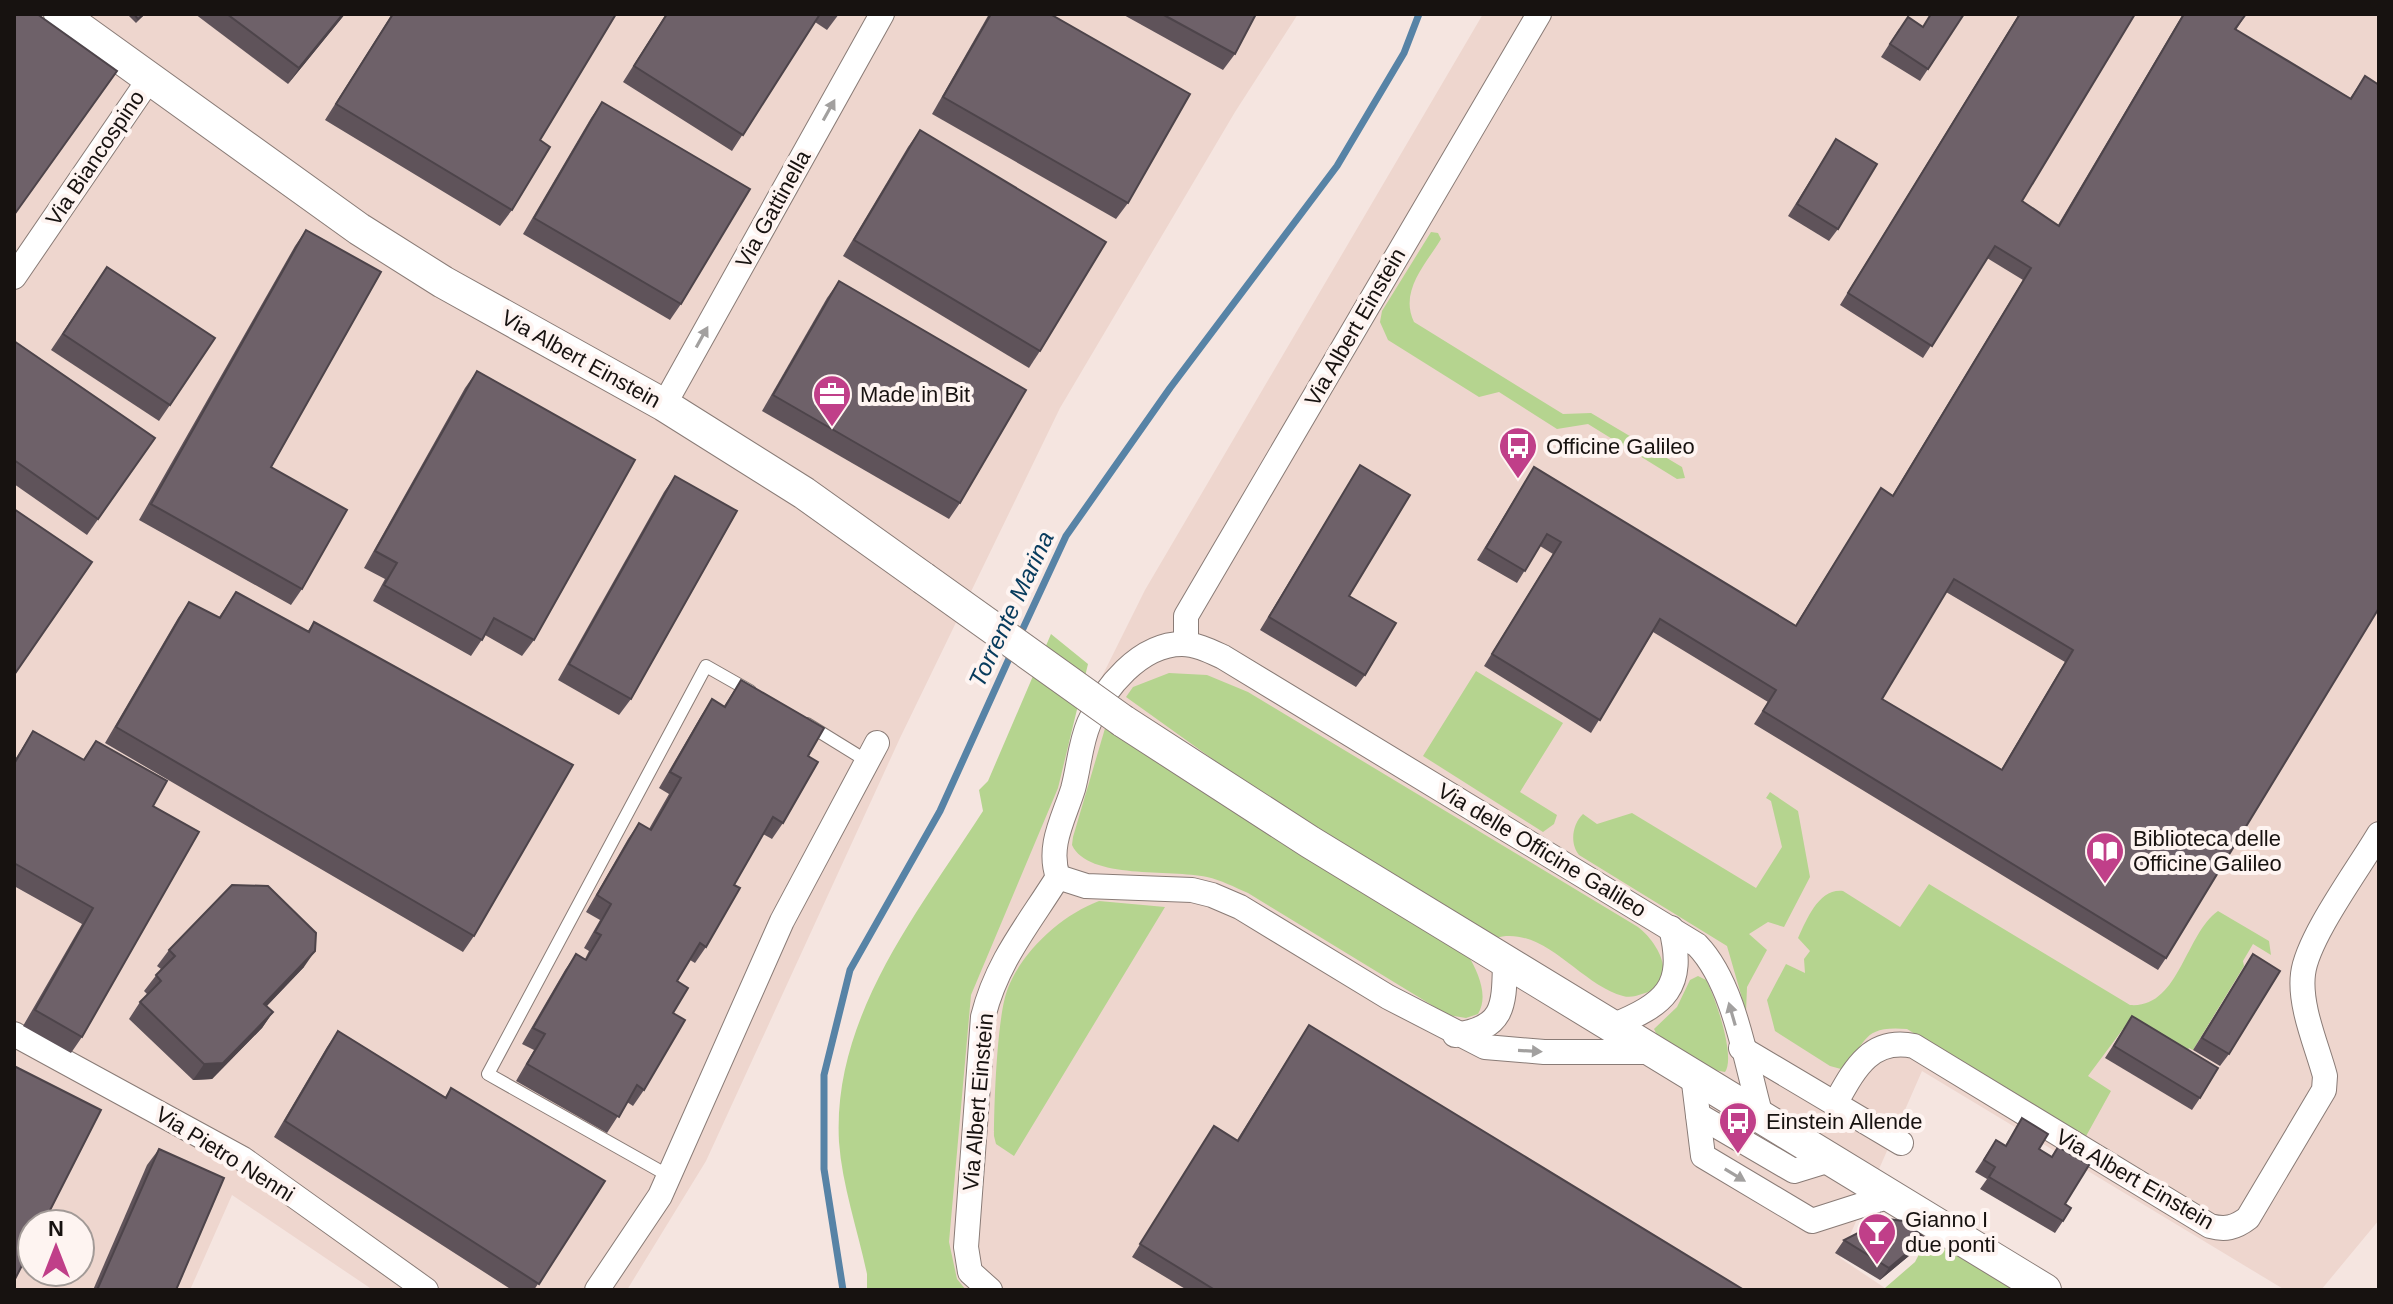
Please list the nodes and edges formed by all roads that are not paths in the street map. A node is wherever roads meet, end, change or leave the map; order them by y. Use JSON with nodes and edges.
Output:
{"nodes":[{"id":1,"x":60,"y":14,"type":"edge"},
{"id":2,"x":882,"y":14,"type":"edge"},
{"id":3,"x":1539,"y":14,"type":"edge"},
{"id":4,"x":150,"y":78,"type":"junction"},
{"id":5,"x":14,"y":277,"type":"edge"},
{"id":6,"x":664,"y":405,"type":"junction"},
{"id":7,"x":1186,"y":644,"type":"junction"},
{"id":8,"x":768,"y":701,"type":"edge"},
{"id":9,"x":793,"y":715,"type":"edge"},
{"id":10,"x":872,"y":752,"type":"joint"},
{"id":11,"x":2379,"y":834,"type":"edge"},
{"id":12,"x":1058,"y":877,"type":"junction"},
{"id":13,"x":1671,"y":928,"type":"junction"},
{"id":14,"x":1505,"y":962,"type":"junction"},
{"id":15,"x":1612,"y":1026,"type":"junction"},
{"id":16,"x":14,"y":1034,"type":"edge"},
{"id":17,"x":1455,"y":1035,"type":"junction"},
{"id":18,"x":1741,"y":1048,"type":"junction"},
{"id":19,"x":1655,"y":1052,"type":"junction"},
{"id":20,"x":1693,"y":1075,"type":"junction"},
{"id":21,"x":1835,"y":1104,"type":"junction"},
{"id":22,"x":1698,"y":1115,"type":"junction"},
{"id":23,"x":1761,"y":1116,"type":"junction"},
{"id":24,"x":1901,"y":1143,"type":"dead end"},
{"id":25,"x":1833,"y":1159,"type":"junction"},
{"id":26,"x":669,"y":1176,"type":"junction"},
{"id":27,"x":1893,"y":1195,"type":"junction"},
{"id":28,"x":426,"y":1290,"type":"edge"},
{"id":29,"x":597,"y":1290,"type":"edge"},
{"id":30,"x":990,"y":1290,"type":"edge"},
{"id":31,"x":2045,"y":1290,"type":"edge"}],
"edges":[{"from":1,"to":4,"type":"street","name":"Via Albert Einstein"},
{"from":6,"to":2,"type":"street","name":"Via Gattinella","one_way":true},
{"from":3,"to":7,"type":"street","name":"Via Albert Einstein"},
{"from":4,"to":5,"type":"street","name":"Via Biancospino"},
{"from":4,"to":6,"type":"street","name":"Via Albert Einstein"},
{"from":6,"to":14,"type":"street","name":"Via Albert Einstein","bridge":true},
{"from":7,"to":12,"type":"street"},
{"from":7,"to":13,"type":"street","name":"Via delle Officine Galileo"},
{"from":8,"to":26,"type":"lane"},
{"from":9,"to":10,"type":"lane"},
{"from":10,"to":26,"type":"street"},
{"from":11,"to":21,"type":"street","name":"Via Albert Einstein"},
{"from":12,"to":17,"type":"street"},
{"from":12,"to":30,"type":"street","name":"Via Albert Einstein"},
{"from":13,"to":15,"type":"street","name":"Via delle Officine Galileo"},
{"from":18,"to":13,"type":"street","name":"Via delle Officine Galileo","one_way":true},
{"from":14,"to":15,"type":"street","name":"Via Albert Einstein"},
{"from":14,"to":17,"type":"street"},
{"from":15,"to":19,"type":"street","name":"Via Albert Einstein"},
{"from":16,"to":28,"type":"street","name":"Via Pietro Nenni"},
{"from":17,"to":19,"type":"street","one_way":true},
{"from":18,"to":21,"type":"street"},
{"from":18,"to":23,"type":"street","name":"Via delle Officine Galileo"},
{"from":19,"to":20,"type":"street","name":"Via Albert Einstein"},
{"from":20,"to":22,"type":"street"},
{"from":20,"to":23,"type":"street","name":"Via Albert Einstein"},
{"from":21,"to":24,"type":"street"},
{"from":22,"to":25,"type":"street"},
{"from":22,"to":27,"type":"street","one_way":true},
{"from":23,"to":25,"type":"street","name":"Via Albert Einstein"},
{"from":25,"to":27,"type":"street","name":"Via Albert Einstein"},
{"from":26,"to":29,"type":"street"},
{"from":27,"to":31,"type":"street","name":"Via Albert Einstein"}]}
